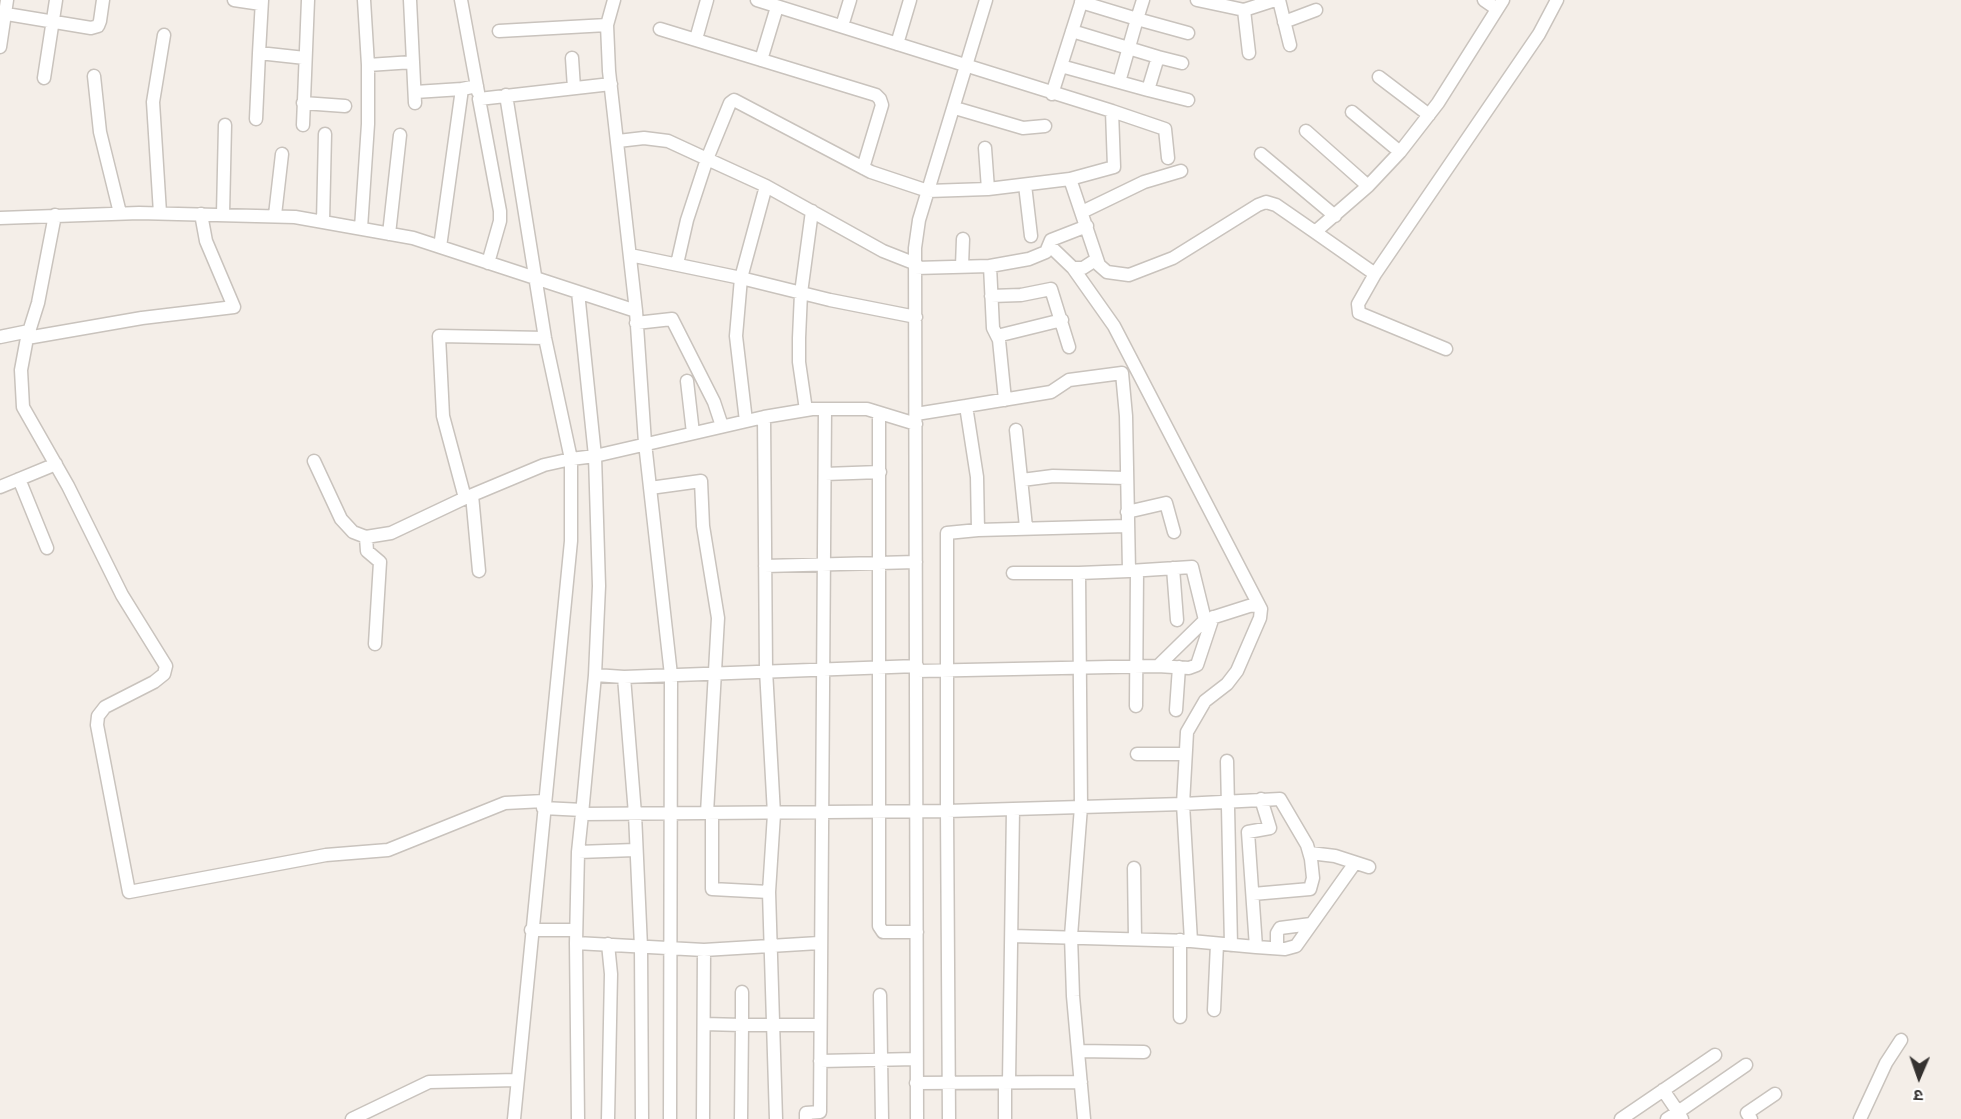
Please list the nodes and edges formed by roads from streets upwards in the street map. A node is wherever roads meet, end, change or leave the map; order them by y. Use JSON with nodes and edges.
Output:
{"nodes":[{"id":1,"x":7,"y":0,"type":"edge"},
{"id":2,"x":56,"y":0,"type":"edge"},
{"id":3,"x":103,"y":0,"type":"edge"},
{"id":4,"x":234,"y":0,"type":"edge"},
{"id":5,"x":308,"y":0,"type":"edge"},
{"id":6,"x":364,"y":0,"type":"edge"},
{"id":7,"x":410,"y":0,"type":"edge"},
{"id":8,"x":461,"y":0,"type":"edge"},
{"id":9,"x":614,"y":0,"type":"edge"},
{"id":10,"x":707,"y":0,"type":"edge"},
{"id":11,"x":757,"y":0,"type":"edge"},
{"id":12,"x":850,"y":0,"type":"edge"},
{"id":13,"x":910,"y":0,"type":"edge"},
{"id":14,"x":986,"y":0,"type":"edge"},
{"id":15,"x":993,"y":0,"type":"edge"},
{"id":16,"x":1143,"y":0,"type":"edge"},
{"id":17,"x":1197,"y":0,"type":"edge"},
{"id":18,"x":1277,"y":0,"type":"edge"},
{"id":19,"x":1484,"y":0,"type":"edge"},
{"id":20,"x":1557,"y":0,"type":"edge"},
{"id":21,"x":1081,"y":1,"type":"edge"},
{"id":22,"x":262,"y":2,"type":"edge"},
{"id":23,"x":1500,"y":5,"type":"edge"},
{"id":24,"x":777,"y":7,"type":"junction"},
{"id":25,"x":1244,"y":10,"type":"junction"},
{"id":26,"x":1316,"y":10,"type":"dead end"},
{"id":27,"x":2,"y":14,"type":"edge"},
{"id":28,"x":1137,"y":19,"type":"junction"},
{"id":29,"x":52,"y":22,"type":"junction"},
{"id":30,"x":1284,"y":22,"type":"junction"},
{"id":31,"x":608,"y":25,"type":"junction"},
{"id":32,"x":842,"y":26,"type":"junction"},
{"id":33,"x":660,"y":28,"type":"dead end"},
{"id":34,"x":499,"y":31,"type":"dead end"},
{"id":35,"x":1072,"y":32,"type":"junction"},
{"id":36,"x":1188,"y":33,"type":"dead end"},
{"id":37,"x":164,"y":35,"type":"dead end"},
{"id":38,"x":696,"y":39,"type":"junction"},
{"id":39,"x":897,"y":44,"type":"junction"},
{"id":40,"x":1290,"y":45,"type":"dead end"},
{"id":41,"x":0,"y":46,"type":"edge"},
{"id":42,"x":1128,"y":48,"type":"junction"},
{"id":43,"x":972,"y":52,"type":"junction"},
{"id":44,"x":259,"y":53,"type":"junction"},
{"id":45,"x":1249,"y":53,"type":"dead end"},
{"id":46,"x":1158,"y":57,"type":"junction"},
{"id":47,"x":305,"y":58,"type":"junction"},
{"id":48,"x":572,"y":58,"type":"dead end"},
{"id":49,"x":761,"y":60,"type":"junction"},
{"id":50,"x":413,"y":62,"type":"junction"},
{"id":51,"x":1182,"y":63,"type":"dead end"},
{"id":52,"x":368,"y":65,"type":"junction"},
{"id":53,"x":968,"y":65,"type":"junction"},
{"id":54,"x":1061,"y":66,"type":"junction"},
{"id":55,"x":94,"y":76,"type":"dead end"},
{"id":56,"x":1380,"y":77,"type":"dead end"},
{"id":57,"x":44,"y":78,"type":"dead end"},
{"id":58,"x":1119,"y":82,"type":"junction"},
{"id":59,"x":610,"y":84,"type":"junction"},
{"id":60,"x":477,"y":86,"type":"junction"},
{"id":61,"x":462,"y":88,"type":"junction"},
{"id":62,"x":574,"y":88,"type":"junction"},
{"id":63,"x":1148,"y":90,"type":"junction"},
{"id":64,"x":1052,"y":94,"type":"junction"},
{"id":65,"x":506,"y":95,"type":"junction"},
{"id":66,"x":479,"y":99,"type":"junction"},
{"id":67,"x":1188,"y":100,"type":"dead end"},
{"id":68,"x":303,"y":103,"type":"junction"},
{"id":69,"x":345,"y":106,"type":"dead end"},
{"id":70,"x":955,"y":108,"type":"junction"},
{"id":71,"x":1112,"y":111,"type":"junction"},
{"id":72,"x":1352,"y":112,"type":"dead end"},
{"id":73,"x":1429,"y":115,"type":"junction"},
{"id":74,"x":256,"y":118,"type":"dead end"},
{"id":75,"x":225,"y":125,"type":"dead end"},
{"id":76,"x":303,"y":125,"type":"dead end"},
{"id":77,"x":1045,"y":126,"type":"dead end"},
{"id":78,"x":1306,"y":131,"type":"dead end"},
{"id":79,"x":325,"y":134,"type":"dead end"},
{"id":80,"x":400,"y":135,"type":"dead end"},
{"id":81,"x":618,"y":141,"type":"junction"},
{"id":82,"x":985,"y":148,"type":"dead end"},
{"id":83,"x":1400,"y":152,"type":"junction"},
{"id":84,"x":282,"y":154,"type":"dead end"},
{"id":85,"x":1261,"y":154,"type":"dead end"},
{"id":86,"x":1168,"y":158,"type":"dead end"},
{"id":87,"x":707,"y":159,"type":"junction"},
{"id":88,"x":863,"y":168,"type":"junction"},
{"id":89,"x":1181,"y":171,"type":"dead end"},
{"id":90,"x":1070,"y":179,"type":"junction"},
{"id":91,"x":1025,"y":185,"type":"junction"},
{"id":92,"x":766,"y":186,"type":"junction"},
{"id":93,"x":1368,"y":186,"type":"junction"},
{"id":94,"x":988,"y":189,"type":"junction"},
{"id":95,"x":928,"y":191,"type":"junction"},
{"id":96,"x":522,"y":196,"type":"junction"},
{"id":97,"x":499,"y":201,"type":"junction"},
{"id":98,"x":812,"y":211,"type":"junction"},
{"id":99,"x":1082,"y":212,"type":"junction"},
{"id":100,"x":120,"y":213,"type":"junction"},
{"id":101,"x":160,"y":213,"type":"junction"},
{"id":102,"x":201,"y":214,"type":"junction"},
{"id":103,"x":223,"y":214,"type":"junction"},
{"id":104,"x":55,"y":215,"type":"junction"},
{"id":105,"x":275,"y":215,"type":"junction"},
{"id":106,"x":1335,"y":216,"type":"junction"},
{"id":107,"x":0,"y":218,"type":"edge"},
{"id":108,"x":323,"y":222,"type":"junction"},
{"id":109,"x":1087,"y":226,"type":"junction"},
{"id":110,"x":361,"y":228,"type":"junction"},
{"id":111,"x":1315,"y":232,"type":"junction"},
{"id":112,"x":389,"y":234,"type":"junction"},
{"id":113,"x":1031,"y":236,"type":"dead end"},
{"id":114,"x":963,"y":239,"type":"dead end"},
{"id":115,"x":1049,"y":245,"type":"junction"},
{"id":116,"x":440,"y":247,"type":"junction"},
{"id":117,"x":630,"y":255,"type":"junction"},
{"id":118,"x":1097,"y":259,"type":"junction"},
{"id":119,"x":488,"y":263,"type":"junction"},
{"id":120,"x":677,"y":264,"type":"junction"},
{"id":121,"x":915,"y":266,"type":"junction"},
{"id":122,"x":990,"y":266,"type":"junction"},
{"id":123,"x":962,"y":267,"type":"junction"},
{"id":124,"x":1073,"y":268,"type":"junction"},
{"id":125,"x":1375,"y":274,"type":"junction"},
{"id":126,"x":534,"y":278,"type":"junction"},
{"id":127,"x":741,"y":278,"type":"junction"},
{"id":128,"x":578,"y":292,"type":"junction"},
{"id":129,"x":801,"y":293,"type":"junction"},
{"id":130,"x":991,"y":296,"type":"junction"},
{"id":131,"x":636,"y":317,"type":"junction"},
{"id":132,"x":916,"y":317,"type":"junction"},
{"id":133,"x":1062,"y":321,"type":"junction"},
{"id":134,"x":28,"y":335,"type":"junction"},
{"id":135,"x":997,"y":336,"type":"junction"},
{"id":136,"x":0,"y":337,"type":"edge"},
{"id":137,"x":545,"y":338,"type":"junction"},
{"id":138,"x":1069,"y":347,"type":"dead end"},
{"id":139,"x":1446,"y":349,"type":"dead end"},
{"id":140,"x":687,"y":381,"type":"dead end"},
{"id":141,"x":1005,"y":399,"type":"junction"},
{"id":142,"x":966,"y":406,"type":"junction"},
{"id":143,"x":825,"y":409,"type":"junction"},
{"id":144,"x":806,"y":410,"type":"junction"},
{"id":145,"x":879,"y":413,"type":"junction"},
{"id":146,"x":764,"y":417,"type":"junction"},
{"id":147,"x":916,"y":419,"type":"junction"},
{"id":148,"x":746,"y":421,"type":"junction"},
{"id":149,"x":722,"y":426,"type":"junction"},
{"id":150,"x":1016,"y":430,"type":"dead end"},
{"id":151,"x":693,"y":433,"type":"junction"},
{"id":152,"x":645,"y":443,"type":"junction"},
{"id":153,"x":595,"y":456,"type":"junction"},
{"id":154,"x":571,"y":459,"type":"junction"},
{"id":155,"x":314,"y":461,"type":"dead end"},
{"id":156,"x":56,"y":464,"type":"junction"},
{"id":157,"x":880,"y":472,"type":"junction"},
{"id":158,"x":825,"y":474,"type":"junction"},
{"id":159,"x":1126,"y":478,"type":"junction"},
{"id":160,"x":19,"y":479,"type":"junction"},
{"id":161,"x":1022,"y":480,"type":"junction"},
{"id":162,"x":0,"y":487,"type":"edge"},
{"id":163,"x":650,"y":488,"type":"junction"},
{"id":164,"x":469,"y":496,"type":"junction"},
{"id":165,"x":1127,"y":512,"type":"junction"},
{"id":166,"x":1127,"y":526,"type":"junction"},
{"id":167,"x":1026,"y":527,"type":"junction"},
{"id":168,"x":978,"y":530,"type":"junction"},
{"id":169,"x":1174,"y":532,"type":"dead end"},
{"id":170,"x":366,"y":537,"type":"junction"},
{"id":171,"x":47,"y":548,"type":"dead end"},
{"id":172,"x":916,"y":562,"type":"junction"},
{"id":173,"x":879,"y":563,"type":"junction"},
{"id":174,"x":825,"y":564,"type":"junction"},
{"id":175,"x":765,"y":566,"type":"junction"},
{"id":176,"x":1173,"y":568,"type":"junction"},
{"id":177,"x":479,"y":571,"type":"dead end"},
{"id":178,"x":1133,"y":571,"type":"junction"},
{"id":179,"x":1012,"y":573,"type":"dead end"},
{"id":180,"x":1080,"y":573,"type":"junction"},
{"id":181,"x":1261,"y":609,"type":"junction"},
{"id":182,"x":1209,"y":619,"type":"junction"},
{"id":183,"x":1177,"y":620,"type":"dead end"},
{"id":184,"x":375,"y":644,"type":"dead end"},
{"id":185,"x":1158,"y":666,"type":"junction"},
{"id":186,"x":879,"y":667,"type":"junction"},
{"id":187,"x":1137,"y":667,"type":"junction"},
{"id":188,"x":1179,"y":667,"type":"junction"},
{"id":189,"x":1082,"y":668,"type":"junction"},
{"id":190,"x":825,"y":669,"type":"junction"},
{"id":191,"x":917,"y":669,"type":"junction"},
{"id":192,"x":766,"y":670,"type":"junction"},
{"id":193,"x":946,"y":671,"type":"junction"},
{"id":194,"x":716,"y":674,"type":"junction"},
{"id":195,"x":595,"y":675,"type":"junction"},
{"id":196,"x":671,"y":675,"type":"junction"},
{"id":197,"x":624,"y":677,"type":"junction"},
{"id":198,"x":1136,"y":706,"type":"dead end"},
{"id":199,"x":1176,"y":710,"type":"dead end"},
{"id":200,"x":1137,"y":754,"type":"dead end"},
{"id":201,"x":1184,"y":754,"type":"junction"},
{"id":202,"x":1227,"y":761,"type":"dead end"},
{"id":203,"x":1261,"y":799,"type":"junction"},
{"id":204,"x":1228,"y":801,"type":"junction"},
{"id":205,"x":544,"y":804,"type":"junction"},
{"id":206,"x":1183,"y":804,"type":"junction"},
{"id":207,"x":1081,"y":807,"type":"junction"},
{"id":208,"x":1013,"y":809,"type":"junction"},
{"id":209,"x":947,"y":811,"type":"junction"},
{"id":210,"x":583,"y":812,"type":"junction"},
{"id":211,"x":821,"y":812,"type":"junction"},
{"id":212,"x":878,"y":812,"type":"junction"},
{"id":213,"x":918,"y":812,"type":"junction"},
{"id":214,"x":670,"y":813,"type":"junction"},
{"id":215,"x":710,"y":813,"type":"junction"},
{"id":216,"x":635,"y":814,"type":"junction"},
{"id":217,"x":774,"y":814,"type":"junction"},
{"id":218,"x":635,"y":850,"type":"junction"},
{"id":219,"x":578,"y":852,"type":"junction"},
{"id":220,"x":1310,"y":853,"type":"junction"},
{"id":221,"x":1355,"y":863,"type":"junction"},
{"id":222,"x":1369,"y":867,"type":"dead end"},
{"id":223,"x":1134,"y":868,"type":"dead end"},
{"id":224,"x":769,"y":892,"type":"junction"},
{"id":225,"x":1253,"y":894,"type":"junction"},
{"id":226,"x":1311,"y":924,"type":"junction"},
{"id":227,"x":531,"y":930,"type":"junction"},
{"id":228,"x":576,"y":930,"type":"junction"},
{"id":229,"x":917,"y":932,"type":"junction"},
{"id":230,"x":1012,"y":936,"type":"junction"},
{"id":231,"x":1071,"y":936,"type":"junction"},
{"id":232,"x":1135,"y":939,"type":"junction"},
{"id":233,"x":1185,"y":941,"type":"junction"},
{"id":234,"x":576,"y":943,"type":"junction"},
{"id":235,"x":819,"y":943,"type":"junction"},
{"id":236,"x":608,"y":944,"type":"junction"},
{"id":237,"x":771,"y":944,"type":"junction"},
{"id":238,"x":1217,"y":944,"type":"junction"},
{"id":239,"x":1230,"y":945,"type":"junction"},
{"id":240,"x":641,"y":947,"type":"junction"},
{"id":241,"x":672,"y":947,"type":"junction"},
{"id":242,"x":1256,"y":947,"type":"junction"},
{"id":243,"x":1277,"y":948,"type":"junction"},
{"id":244,"x":704,"y":950,"type":"junction"},
{"id":245,"x":742,"y":992,"type":"dead end"},
{"id":246,"x":880,"y":996,"type":"dead end"},
{"id":247,"x":1214,"y":1010,"type":"dead end"},
{"id":248,"x":1180,"y":1017,"type":"dead end"},
{"id":249,"x":704,"y":1024,"type":"junction"},
{"id":250,"x":742,"y":1024,"type":"junction"},
{"id":251,"x":773,"y":1024,"type":"junction"},
{"id":252,"x":820,"y":1025,"type":"junction"},
{"id":253,"x":1901,"y":1040,"type":"dead end"},
{"id":254,"x":1078,"y":1051,"type":"junction"},
{"id":255,"x":1144,"y":1052,"type":"dead end"},
{"id":256,"x":1715,"y":1055,"type":"dead end"},
{"id":257,"x":881,"y":1058,"type":"junction"},
{"id":258,"x":916,"y":1059,"type":"junction"},
{"id":259,"x":820,"y":1061,"type":"junction"},
{"id":260,"x":1746,"y":1065,"type":"dead end"},
{"id":261,"x":517,"y":1080,"type":"junction"},
{"id":262,"x":1007,"y":1082,"type":"junction"},
{"id":263,"x":1081,"y":1082,"type":"junction"},
{"id":264,"x":916,"y":1083,"type":"junction"},
{"id":265,"x":949,"y":1083,"type":"junction"},
{"id":266,"x":1664,"y":1090,"type":"junction"},
{"id":267,"x":1775,"y":1094,"type":"dead end"},
{"id":268,"x":1676,"y":1117,"type":"edge"},
{"id":269,"x":1746,"y":1117,"type":"edge"},
{"id":270,"x":352,"y":1119,"type":"edge"},
{"id":271,"x":514,"y":1119,"type":"edge"},
{"id":272,"x":578,"y":1119,"type":"edge"},
{"id":273,"x":608,"y":1119,"type":"edge"},
{"id":274,"x":642,"y":1119,"type":"edge"},
{"id":275,"x":670,"y":1119,"type":"edge"},
{"id":276,"x":703,"y":1119,"type":"edge"},
{"id":277,"x":741,"y":1119,"type":"edge"},
{"id":278,"x":776,"y":1119,"type":"edge"},
{"id":279,"x":806,"y":1119,"type":"edge"},
{"id":280,"x":882,"y":1119,"type":"edge"},
{"id":281,"x":917,"y":1119,"type":"edge"},
{"id":282,"x":949,"y":1119,"type":"edge"},
{"id":283,"x":1005,"y":1119,"type":"edge"},
{"id":284,"x":1084,"y":1119,"type":"edge"},
{"id":285,"x":1621,"y":1119,"type":"edge"},
{"id":286,"x":1860,"y":1119,"type":"edge"}],
"edges":[{"from":1,"to":27,"type":"street"},
{"from":2,"to":29,"type":"street"},
{"from":3,"to":29,"type":"street"},
{"from":4,"to":22,"type":"street"},
{"from":5,"to":47,"type":"street"},
{"from":6,"to":52,"type":"street"},
{"from":7,"to":50,"type":"street"},
{"from":8,"to":60,"type":"street"},
{"from":9,"to":31,"type":"street"},
{"from":10,"to":38,"type":"street"},
{"from":11,"to":24,"type":"street"},
{"from":12,"to":32,"type":"street"},
{"from":13,"to":39,"type":"street"},
{"from":14,"to":43,"type":"street"},
{"from":15,"to":43,"type":"street"},
{"from":16,"to":28,"type":"street"},
{"from":17,"to":25,"type":"street"},
{"from":18,"to":25,"type":"street"},
{"from":18,"to":30,"type":"street"},
{"from":19,"to":23,"type":"street"},
{"from":20,"to":125,"type":"street"},
{"from":21,"to":28,"type":"street"},
{"from":21,"to":35,"type":"street"},
{"from":22,"to":44,"type":"street"},
{"from":23,"to":73,"type":"street"},
{"from":24,"to":32,"type":"street"},
{"from":24,"to":49,"type":"street"},
{"from":25,"to":45,"type":"street"},
{"from":26,"to":30,"type":"street"},
{"from":27,"to":29,"type":"street"},
{"from":27,"to":41,"type":"street"},
{"from":28,"to":36,"type":"street"},
{"from":28,"to":42,"type":"street"},
{"from":29,"to":57,"type":"street"},
{"from":30,"to":40,"type":"street"},
{"from":31,"to":34,"type":"street"},
{"from":31,"to":59,"type":"street"},
{"from":32,"to":39,"type":"street"},
{"from":33,"to":38,"type":"street"},
{"from":35,"to":42,"type":"street"},
{"from":35,"to":54,"type":"street"},
{"from":37,"to":101,"type":"street"},
{"from":38,"to":49,"type":"street"},
{"from":39,"to":53,"type":"street"},
{"from":42,"to":46,"type":"street"},
{"from":42,"to":58,"type":"street"},
{"from":43,"to":53,"type":"street"},
{"from":44,"to":47,"type":"street"},
{"from":44,"to":74,"type":"street"},
{"from":46,"to":51,"type":"street"},
{"from":46,"to":63,"type":"street"},
{"from":47,"to":68,"type":"street"},
{"from":48,"to":62,"type":"street"},
{"from":49,"to":88,"type":"street"},
{"from":50,"to":52,"type":"street"},
{"from":50,"to":61,"type":"street"},
{"from":52,"to":110,"type":"street"},
{"from":53,"to":64,"type":"street"},
{"from":53,"to":70,"type":"street"},
{"from":54,"to":58,"type":"street"},
{"from":54,"to":64,"type":"street"},
{"from":55,"to":100,"type":"street"},
{"from":56,"to":73,"type":"street"},
{"from":58,"to":63,"type":"street"},
{"from":59,"to":62,"type":"street"},
{"from":59,"to":81,"type":"street"},
{"from":60,"to":61,"type":"street"},
{"from":60,"to":66,"type":"street"},
{"from":61,"to":116,"type":"street"},
{"from":62,"to":65,"type":"street"},
{"from":63,"to":67,"type":"street"},
{"from":64,"to":71,"type":"street"},
{"from":65,"to":66,"type":"street"},
{"from":65,"to":96,"type":"street"},
{"from":66,"to":97,"type":"street"},
{"from":68,"to":69,"type":"street"},
{"from":68,"to":76,"type":"street"},
{"from":70,"to":77,"type":"street"},
{"from":70,"to":95,"type":"street"},
{"from":71,"to":86,"type":"street"},
{"from":71,"to":90,"type":"street"},
{"from":72,"to":83,"type":"street"},
{"from":73,"to":83,"type":"street"},
{"from":75,"to":103,"type":"street"},
{"from":78,"to":93,"type":"street"},
{"from":79,"to":108,"type":"street"},
{"from":80,"to":112,"type":"street"},
{"from":81,"to":87,"type":"street"},
{"from":81,"to":117,"type":"street"},
{"from":82,"to":94,"type":"street"},
{"from":83,"to":93,"type":"street"},
{"from":84,"to":105,"type":"street"},
{"from":85,"to":106,"type":"street"},
{"from":87,"to":88,"type":"street"},
{"from":87,"to":92,"type":"street"},
{"from":87,"to":120,"type":"street"},
{"from":88,"to":95,"type":"street"},
{"from":89,"to":99,"type":"street"},
{"from":90,"to":91,"type":"street"},
{"from":90,"to":99,"type":"street"},
{"from":91,"to":94,"type":"street"},
{"from":91,"to":113,"type":"street"},
{"from":92,"to":98,"type":"street"},
{"from":92,"to":127,"type":"street"},
{"from":93,"to":106,"type":"street"},
{"from":94,"to":95,"type":"street"},
{"from":95,"to":121,"type":"street"},
{"from":96,"to":97,"type":"street"},
{"from":96,"to":126,"type":"street"},
{"from":97,"to":119,"type":"street"},
{"from":98,"to":121,"type":"street"},
{"from":98,"to":129,"type":"street"},
{"from":99,"to":109,"type":"street"},
{"from":100,"to":101,"type":"street"},
{"from":100,"to":104,"type":"street"},
{"from":101,"to":102,"type":"street"},
{"from":102,"to":103,"type":"street"},
{"from":102,"to":134,"type":"street"},
{"from":103,"to":105,"type":"street"},
{"from":104,"to":107,"type":"street"},
{"from":104,"to":134,"type":"street"},
{"from":105,"to":108,"type":"street"},
{"from":106,"to":111,"type":"street"},
{"from":108,"to":110,"type":"street"},
{"from":109,"to":115,"type":"street"},
{"from":109,"to":118,"type":"street"},
{"from":110,"to":112,"type":"street"},
{"from":111,"to":118,"type":"street"},
{"from":111,"to":125,"type":"street"},
{"from":112,"to":116,"type":"street"},
{"from":114,"to":123,"type":"street"},
{"from":115,"to":122,"type":"street"},
{"from":115,"to":124,"type":"street"},
{"from":116,"to":119,"type":"street"},
{"from":117,"to":120,"type":"street"},
{"from":117,"to":131,"type":"street"},
{"from":118,"to":124,"type":"street"},
{"from":119,"to":126,"type":"street"},
{"from":120,"to":127,"type":"street"},
{"from":121,"to":123,"type":"street"},
{"from":121,"to":132,"type":"street"},
{"from":122,"to":123,"type":"street"},
{"from":122,"to":130,"type":"street"},
{"from":124,"to":181,"type":"street"},
{"from":125,"to":139,"type":"street"},
{"from":126,"to":128,"type":"street"},
{"from":126,"to":137,"type":"street"},
{"from":127,"to":129,"type":"street"},
{"from":127,"to":148,"type":"street"},
{"from":128,"to":131,"type":"street"},
{"from":128,"to":153,"type":"street"},
{"from":129,"to":132,"type":"street"},
{"from":129,"to":144,"type":"street"},
{"from":130,"to":133,"type":"street"},
{"from":130,"to":135,"type":"street"},
{"from":131,"to":149,"type":"street"},
{"from":131,"to":152,"type":"street"},
{"from":132,"to":147,"type":"street"},
{"from":133,"to":135,"type":"street"},
{"from":133,"to":138,"type":"street"},
{"from":134,"to":136,"type":"street"},
{"from":134,"to":156,"type":"street"},
{"from":135,"to":141,"type":"street"},
{"from":137,"to":154,"type":"street"},
{"from":137,"to":164,"type":"street"},
{"from":140,"to":151,"type":"street"},
{"from":141,"to":142,"type":"street"},
{"from":141,"to":159,"type":"street"},
{"from":142,"to":147,"type":"street"},
{"from":142,"to":168,"type":"street"},
{"from":143,"to":144,"type":"street"},
{"from":143,"to":145,"type":"street"},
{"from":143,"to":158,"type":"street"},
{"from":144,"to":146,"type":"street"},
{"from":145,"to":147,"type":"street"},
{"from":145,"to":157,"type":"street"},
{"from":146,"to":148,"type":"street"},
{"from":146,"to":175,"type":"street"},
{"from":147,"to":172,"type":"street"},
{"from":148,"to":149,"type":"street"},
{"from":149,"to":151,"type":"street"},
{"from":150,"to":161,"type":"street"},
{"from":151,"to":152,"type":"street"},
{"from":152,"to":153,"type":"street"},
{"from":152,"to":163,"type":"street"},
{"from":153,"to":154,"type":"street"},
{"from":153,"to":195,"type":"street"},
{"from":154,"to":164,"type":"street"},
{"from":154,"to":205,"type":"street"},
{"from":155,"to":170,"type":"street"},
{"from":156,"to":160,"type":"street"},
{"from":156,"to":205,"type":"street"},
{"from":157,"to":158,"type":"street"},
{"from":157,"to":173,"type":"street"},
{"from":158,"to":174,"type":"street"},
{"from":159,"to":161,"type":"street"},
{"from":159,"to":165,"type":"street"},
{"from":160,"to":162,"type":"street"},
{"from":160,"to":171,"type":"street"},
{"from":161,"to":167,"type":"street"},
{"from":163,"to":194,"type":"street"},
{"from":163,"to":196,"type":"street"},
{"from":164,"to":170,"type":"street"},
{"from":164,"to":177,"type":"street"},
{"from":165,"to":166,"type":"street"},
{"from":165,"to":169,"type":"street"},
{"from":166,"to":167,"type":"street"},
{"from":166,"to":178,"type":"street"},
{"from":167,"to":168,"type":"street"},
{"from":168,"to":193,"type":"street"},
{"from":170,"to":184,"type":"street"},
{"from":172,"to":173,"type":"street"},
{"from":172,"to":191,"type":"street"},
{"from":173,"to":174,"type":"street"},
{"from":173,"to":186,"type":"street"},
{"from":174,"to":175,"type":"street"},
{"from":174,"to":190,"type":"street"},
{"from":175,"to":192,"type":"street"},
{"from":176,"to":178,"type":"street"},
{"from":176,"to":182,"type":"street"},
{"from":176,"to":183,"type":"street"},
{"from":178,"to":180,"type":"street"},
{"from":178,"to":187,"type":"street"},
{"from":179,"to":180,"type":"street"},
{"from":180,"to":189,"type":"street"},
{"from":181,"to":182,"type":"street"},
{"from":181,"to":201,"type":"street"},
{"from":182,"to":185,"type":"street"},
{"from":182,"to":188,"type":"street"},
{"from":185,"to":187,"type":"street"},
{"from":185,"to":188,"type":"street"},
{"from":186,"to":190,"type":"street"},
{"from":186,"to":191,"type":"street"},
{"from":186,"to":212,"type":"street"},
{"from":187,"to":189,"type":"street"},
{"from":187,"to":198,"type":"street"},
{"from":188,"to":199,"type":"street"},
{"from":189,"to":193,"type":"street"},
{"from":189,"to":207,"type":"street"},
{"from":190,"to":192,"type":"street"},
{"from":190,"to":211,"type":"street"},
{"from":191,"to":193,"type":"street"},
{"from":191,"to":213,"type":"street"},
{"from":192,"to":194,"type":"street"},
{"from":192,"to":217,"type":"street"},
{"from":193,"to":209,"type":"street"},
{"from":194,"to":196,"type":"street"},
{"from":194,"to":215,"type":"street"},
{"from":195,"to":197,"type":"street"},
{"from":195,"to":210,"type":"street"},
{"from":196,"to":197,"type":"street"},
{"from":196,"to":214,"type":"street"},
{"from":197,"to":216,"type":"street"},
{"from":200,"to":201,"type":"street"},
{"from":201,"to":206,"type":"street"},
{"from":202,"to":204,"type":"street"},
{"from":203,"to":204,"type":"street"},
{"from":203,"to":220,"type":"street"},
{"from":203,"to":225,"type":"street"},
{"from":204,"to":206,"type":"street"},
{"from":204,"to":239,"type":"street"},
{"from":205,"to":210,"type":"street"},
{"from":205,"to":227,"type":"street"},
{"from":206,"to":207,"type":"street"},
{"from":206,"to":233,"type":"street"},
{"from":207,"to":208,"type":"street"},
{"from":207,"to":231,"type":"street"},
{"from":208,"to":209,"type":"street"},
{"from":208,"to":230,"type":"street"},
{"from":209,"to":213,"type":"street"},
{"from":209,"to":265,"type":"street"},
{"from":210,"to":216,"type":"street"},
{"from":210,"to":219,"type":"street"},
{"from":211,"to":212,"type":"street"},
{"from":211,"to":217,"type":"street"},
{"from":211,"to":235,"type":"street"},
{"from":212,"to":213,"type":"street"},
{"from":212,"to":229,"type":"street"},
{"from":213,"to":229,"type":"street"},
{"from":214,"to":215,"type":"street"},
{"from":214,"to":216,"type":"street"},
{"from":214,"to":241,"type":"street"},
{"from":215,"to":217,"type":"street"},
{"from":215,"to":224,"type":"street"},
{"from":216,"to":218,"type":"street"},
{"from":217,"to":224,"type":"street"},
{"from":218,"to":219,"type":"street"},
{"from":218,"to":240,"type":"street"},
{"from":219,"to":228,"type":"street"},
{"from":220,"to":221,"type":"street"},
{"from":220,"to":225,"type":"street"},
{"from":221,"to":222,"type":"street"},
{"from":221,"to":226,"type":"street"},
{"from":223,"to":232,"type":"street"},
{"from":224,"to":237,"type":"street"},
{"from":225,"to":242,"type":"street"},
{"from":226,"to":243,"type":"street"},
{"from":226,"to":243,"type":"street"},
{"from":227,"to":228,"type":"street"},
{"from":227,"to":261,"type":"street"},
{"from":228,"to":234,"type":"street"},
{"from":229,"to":258,"type":"street"},
{"from":230,"to":231,"type":"street"},
{"from":230,"to":262,"type":"street"},
{"from":231,"to":232,"type":"street"},
{"from":231,"to":254,"type":"street"},
{"from":232,"to":233,"type":"street"},
{"from":233,"to":238,"type":"street"},
{"from":233,"to":248,"type":"street"},
{"from":234,"to":236,"type":"street"},
{"from":234,"to":272,"type":"street"},
{"from":235,"to":237,"type":"street"},
{"from":235,"to":252,"type":"street"},
{"from":236,"to":240,"type":"street"},
{"from":236,"to":273,"type":"street"},
{"from":237,"to":244,"type":"street"},
{"from":237,"to":251,"type":"street"},
{"from":238,"to":239,"type":"street"},
{"from":238,"to":247,"type":"street"},
{"from":239,"to":242,"type":"street"},
{"from":240,"to":241,"type":"street"},
{"from":240,"to":274,"type":"street"},
{"from":241,"to":244,"type":"street"},
{"from":241,"to":275,"type":"street"},
{"from":242,"to":243,"type":"street"},
{"from":244,"to":249,"type":"street"},
{"from":245,"to":250,"type":"street"},
{"from":246,"to":257,"type":"street"},
{"from":249,"to":250,"type":"street"},
{"from":249,"to":276,"type":"street"},
{"from":250,"to":251,"type":"street"},
{"from":250,"to":277,"type":"street"},
{"from":251,"to":252,"type":"street"},
{"from":251,"to":278,"type":"street"},
{"from":252,"to":259,"type":"street"},
{"from":253,"to":286,"type":"street"},
{"from":254,"to":255,"type":"street"},
{"from":254,"to":263,"type":"street"},
{"from":256,"to":266,"type":"street"},
{"from":257,"to":258,"type":"street"},
{"from":257,"to":259,"type":"street"},
{"from":257,"to":280,"type":"street"},
{"from":258,"to":264,"type":"street"},
{"from":259,"to":279,"type":"street"},
{"from":260,"to":268,"type":"street"},
{"from":261,"to":270,"type":"street"},
{"from":261,"to":271,"type":"street"},
{"from":262,"to":263,"type":"street"},
{"from":262,"to":265,"type":"street"},
{"from":262,"to":283,"type":"street"},
{"from":263,"to":284,"type":"street"},
{"from":264,"to":265,"type":"street"},
{"from":264,"to":281,"type":"street"},
{"from":265,"to":282,"type":"street"},
{"from":266,"to":268,"type":"street"},
{"from":266,"to":285,"type":"street"},
{"from":267,"to":269,"type":"street"}]}
